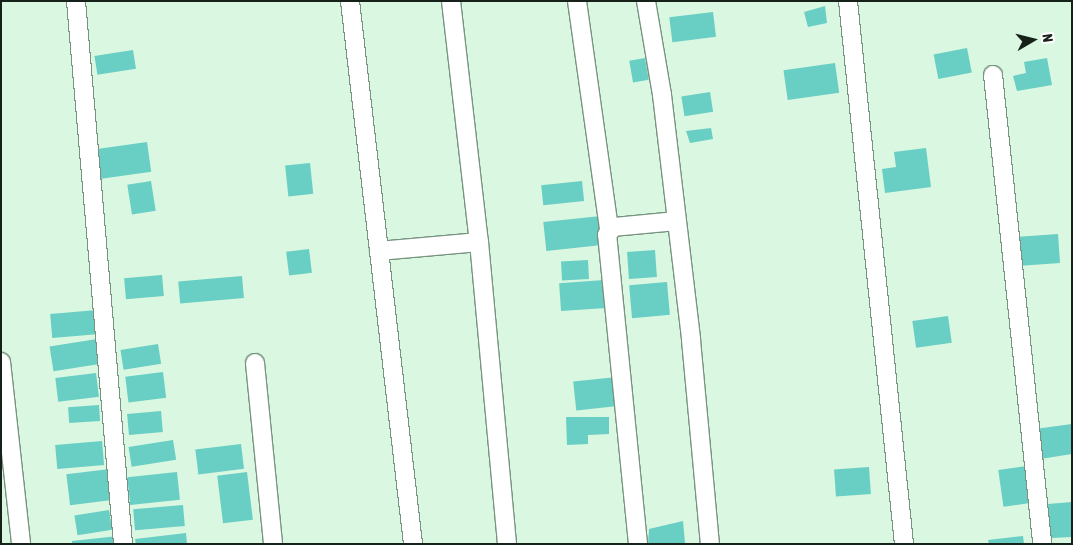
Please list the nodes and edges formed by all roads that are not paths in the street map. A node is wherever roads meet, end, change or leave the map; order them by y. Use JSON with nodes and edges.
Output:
{"nodes":[{"id":1,"x":76,"y":1,"type":"edge"},
{"id":2,"x":350,"y":1,"type":"edge"},
{"id":3,"x":451,"y":1,"type":"edge"},
{"id":4,"x":577,"y":1,"type":"edge"},
{"id":5,"x":646,"y":1,"type":"edge"},
{"id":6,"x":848,"y":1,"type":"edge"},
{"id":7,"x":993,"y":75,"type":"dead end"},
{"id":8,"x":676,"y":221,"type":"junction"},
{"id":9,"x":609,"y":229,"type":"junction"},
{"id":10,"x":479,"y":242,"type":"junction"},
{"id":11,"x":379,"y":251,"type":"junction"},
{"id":12,"x":1,"y":362,"type":"edge"},
{"id":13,"x":255,"y":363,"type":"dead end"},
{"id":14,"x":21,"y":544,"type":"edge"},
{"id":15,"x":123,"y":544,"type":"edge"},
{"id":16,"x":273,"y":544,"type":"edge"},
{"id":17,"x":413,"y":544,"type":"edge"},
{"id":18,"x":508,"y":544,"type":"edge"},
{"id":19,"x":638,"y":544,"type":"edge"},
{"id":20,"x":710,"y":544,"type":"edge"},
{"id":21,"x":904,"y":544,"type":"edge"},
{"id":22,"x":1042,"y":544,"type":"edge"}],
"edges":[{"from":1,"to":15,"type":"street"},
{"from":2,"to":11,"type":"street"},
{"from":3,"to":10,"type":"street"},
{"from":4,"to":9,"type":"street"},
{"from":5,"to":8,"type":"street"},
{"from":6,"to":21,"type":"street"},
{"from":7,"to":22,"type":"street"},
{"from":8,"to":9,"type":"street"},
{"from":8,"to":20,"type":"street"},
{"from":9,"to":19,"type":"street"},
{"from":10,"to":11,"type":"street"},
{"from":10,"to":18,"type":"street"},
{"from":11,"to":17,"type":"street"},
{"from":12,"to":14,"type":"street"},
{"from":13,"to":16,"type":"street"}]}
